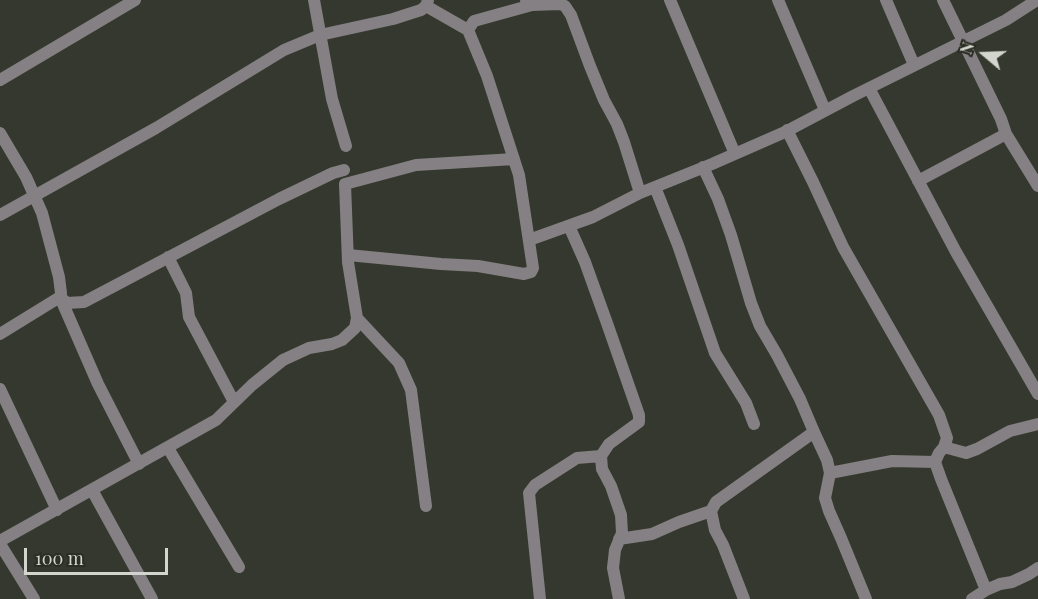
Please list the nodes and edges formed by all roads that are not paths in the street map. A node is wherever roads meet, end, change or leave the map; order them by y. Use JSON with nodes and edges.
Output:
{"nodes":[{"id":1,"x":135,"y":0,"type":"edge"},
{"id":2,"x":314,"y":0,"type":"edge"},
{"id":3,"x":670,"y":0,"type":"edge"},
{"id":4,"x":778,"y":0,"type":"edge"},
{"id":5,"x":886,"y":0,"type":"edge"},
{"id":6,"x":943,"y":0,"type":"edge"},
{"id":7,"x":1037,"y":0,"type":"edge"},
{"id":8,"x":427,"y":3,"type":"edge"},
{"id":9,"x":529,"y":3,"type":"edge"},
{"id":10,"x":468,"y":30,"type":"junction"},
{"id":11,"x":320,"y":35,"type":"junction"},
{"id":12,"x":963,"y":41,"type":"junction"},
{"id":13,"x":914,"y":65,"type":"junction"},
{"id":14,"x":0,"y":80,"type":"edge"},
{"id":15,"x":869,"y":88,"type":"junction"},
{"id":16,"x":825,"y":110,"type":"junction"},
{"id":17,"x":787,"y":130,"type":"junction"},
{"id":18,"x":0,"y":133,"type":"edge"},
{"id":19,"x":1006,"y":134,"type":"junction"},
{"id":20,"x":346,"y":146,"type":"dead end"},
{"id":21,"x":735,"y":154,"type":"junction"},
{"id":22,"x":514,"y":159,"type":"junction"},
{"id":23,"x":703,"y":167,"type":"junction"},
{"id":24,"x":344,"y":170,"type":"dead end"},
{"id":25,"x":918,"y":182,"type":"junction"},
{"id":26,"x":1038,"y":186,"type":"edge"},
{"id":27,"x":655,"y":187,"type":"junction"},
{"id":28,"x":640,"y":193,"type":"junction"},
{"id":29,"x":34,"y":195,"type":"junction"},
{"id":30,"x":0,"y":215,"type":"edge"},
{"id":31,"x":569,"y":226,"type":"junction"},
{"id":32,"x":529,"y":240,"type":"junction"},
{"id":33,"x":348,"y":255,"type":"junction"},
{"id":34,"x":168,"y":257,"type":"junction"},
{"id":35,"x":60,"y":297,"type":"junction"},
{"id":36,"x":357,"y":318,"type":"junction"},
{"id":37,"x":0,"y":333,"type":"edge"},
{"id":38,"x":0,"y":389,"type":"edge"},
{"id":39,"x":1038,"y":394,"type":"edge"},
{"id":40,"x":234,"y":402,"type":"junction"},
{"id":41,"x":1038,"y":423,"type":"edge"},
{"id":42,"x":754,"y":424,"type":"dead end"},
{"id":43,"x":814,"y":432,"type":"junction"},
{"id":44,"x":944,"y":447,"type":"junction"},
{"id":45,"x":168,"y":448,"type":"junction"},
{"id":46,"x":601,"y":456,"type":"junction"},
{"id":47,"x":935,"y":462,"type":"junction"},
{"id":48,"x":138,"y":464,"type":"junction"},
{"id":49,"x":830,"y":473,"type":"junction"},
{"id":50,"x":92,"y":490,"type":"junction"},
{"id":51,"x":426,"y":506,"type":"dead end"},
{"id":52,"x":57,"y":510,"type":"junction"},
{"id":53,"x":711,"y":511,"type":"junction"},
{"id":54,"x":619,"y":539,"type":"junction"},
{"id":55,"x":0,"y":542,"type":"edge"},
{"id":56,"x":239,"y":567,"type":"dead end"},
{"id":57,"x":1038,"y":568,"type":"edge"},
{"id":58,"x":986,"y":590,"type":"junction"},
{"id":59,"x":34,"y":599,"type":"edge"},
{"id":60,"x":152,"y":599,"type":"edge"},
{"id":61,"x":540,"y":599,"type":"edge"},
{"id":62,"x":619,"y":599,"type":"edge"},
{"id":63,"x":744,"y":599,"type":"edge"},
{"id":64,"x":866,"y":599,"type":"edge"},
{"id":65,"x":972,"y":599,"type":"edge"}],
"edges":[{"from":1,"to":14,"type":"street"},
{"from":2,"to":11,"type":"street"},
{"from":3,"to":21,"type":"street"},
{"from":4,"to":16,"type":"street"},
{"from":5,"to":13,"type":"street"},
{"from":6,"to":12,"type":"street"},
{"from":7,"to":12,"type":"street"},
{"from":8,"to":10,"type":"street"},
{"from":8,"to":11,"type":"street"},
{"from":9,"to":10,"type":"street"},
{"from":9,"to":28,"type":"street"},
{"from":10,"to":22,"type":"street"},
{"from":11,"to":20,"type":"street"},
{"from":11,"to":29,"type":"street"},
{"from":12,"to":13,"type":"street"},
{"from":12,"to":19,"type":"street"},
{"from":13,"to":15,"type":"street"},
{"from":15,"to":16,"type":"street"},
{"from":15,"to":25,"type":"street"},
{"from":16,"to":17,"type":"street"},
{"from":17,"to":21,"type":"street"},
{"from":17,"to":44,"type":"street"},
{"from":18,"to":29,"type":"street"},
{"from":19,"to":25,"type":"street"},
{"from":19,"to":26,"type":"street"},
{"from":21,"to":23,"type":"street"},
{"from":22,"to":32,"type":"street"},
{"from":22,"to":33,"type":"street"},
{"from":23,"to":27,"type":"street"},
{"from":23,"to":43,"type":"street"},
{"from":24,"to":34,"type":"street"},
{"from":25,"to":39,"type":"street"},
{"from":27,"to":28,"type":"street"},
{"from":27,"to":42,"type":"street"},
{"from":28,"to":31,"type":"street"},
{"from":29,"to":30,"type":"street"},
{"from":29,"to":35,"type":"street"},
{"from":31,"to":32,"type":"street"},
{"from":31,"to":46,"type":"street"},
{"from":32,"to":33,"type":"street"},
{"from":33,"to":36,"type":"street"},
{"from":34,"to":35,"type":"street"},
{"from":34,"to":40,"type":"street"},
{"from":35,"to":37,"type":"street"},
{"from":35,"to":48,"type":"street"},
{"from":36,"to":40,"type":"street"},
{"from":36,"to":51,"type":"street"},
{"from":38,"to":52,"type":"street"},
{"from":40,"to":45,"type":"street"},
{"from":41,"to":44,"type":"street"},
{"from":43,"to":49,"type":"street"},
{"from":43,"to":53,"type":"street"},
{"from":44,"to":47,"type":"street"},
{"from":45,"to":48,"type":"street"},
{"from":45,"to":56,"type":"street"},
{"from":46,"to":54,"type":"street"},
{"from":46,"to":61,"type":"street"},
{"from":47,"to":49,"type":"street"},
{"from":47,"to":58,"type":"street"},
{"from":48,"to":50,"type":"street"},
{"from":49,"to":64,"type":"street"},
{"from":50,"to":52,"type":"street"},
{"from":50,"to":60,"type":"street"},
{"from":52,"to":55,"type":"street"},
{"from":53,"to":54,"type":"street"},
{"from":53,"to":63,"type":"street"},
{"from":54,"to":62,"type":"street"},
{"from":55,"to":59,"type":"street"},
{"from":57,"to":58,"type":"street"},
{"from":58,"to":65,"type":"street"}]}
